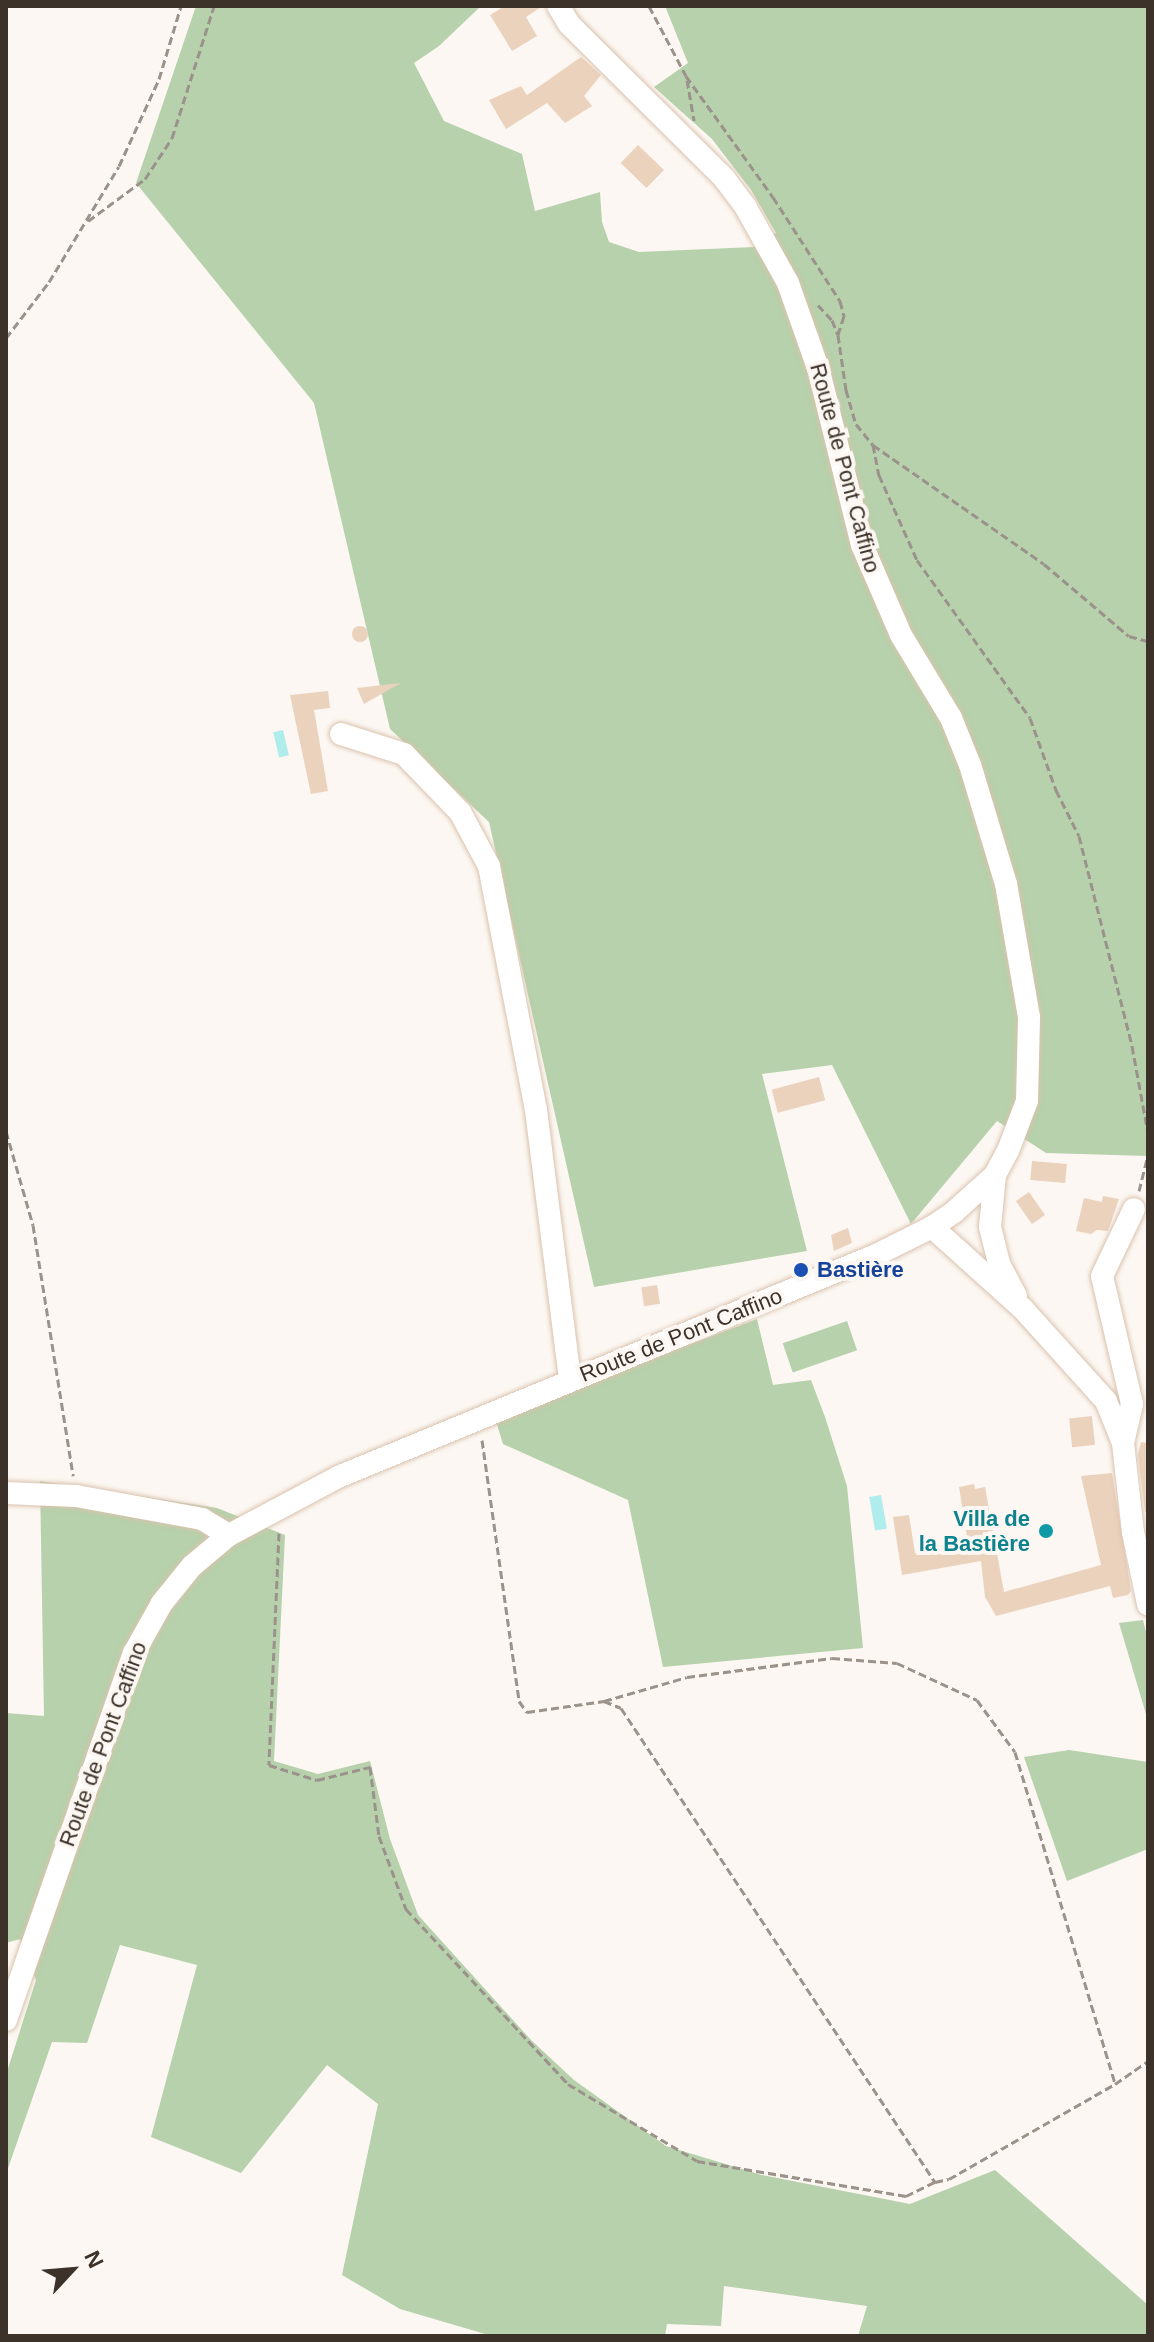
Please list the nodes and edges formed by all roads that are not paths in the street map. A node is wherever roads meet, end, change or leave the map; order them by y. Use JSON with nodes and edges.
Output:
{"nodes":[{"id":1,"x":558,"y":6,"type":"edge"},
{"id":2,"x":341,"y":734,"type":"dead end"},
{"id":3,"x":995,"y":1175,"type":"junction"},
{"id":4,"x":1134,"y":1209,"type":"road end"},
{"id":5,"x":954,"y":1212,"type":"junction"},
{"id":6,"x":932,"y":1227,"type":"junction"},
{"id":7,"x":990,"y":1227,"type":"junction"},
{"id":8,"x":1023,"y":1309,"type":"junction"},
{"id":9,"x":570,"y":1379,"type":"junction"},
{"id":10,"x":1123,"y":1443,"type":"junction"},
{"id":11,"x":6,"y":1493,"type":"edge"},
{"id":12,"x":1141,"y":1531,"type":"edge"},
{"id":13,"x":229,"y":1535,"type":"junction"},
{"id":14,"x":1148,"y":1604,"type":"edge"},
{"id":15,"x":6,"y":2020,"type":"edge"}],
"edges":[{"from":1,"to":3,"type":"street","name":"Route de Pont Caffino"},
{"from":2,"to":9,"type":"street"},
{"from":3,"to":5,"type":"street","name":"Route de Pont Caffino"},
{"from":3,"to":7,"type":"street"},
{"from":4,"to":10,"type":"street"},
{"from":5,"to":6,"type":"street","name":"Route de Pont Caffino"},
{"from":5,"to":7,"type":"street"},
{"from":6,"to":8,"type":"street"},
{"from":6,"to":9,"type":"street","name":"Route de Pont Caffino"},
{"from":7,"to":8,"type":"street"},
{"from":8,"to":10,"type":"street"},
{"from":9,"to":13,"type":"street","name":"Route de Pont Caffino"},
{"from":10,"to":12,"type":"street"},
{"from":11,"to":13,"type":"street"},
{"from":12,"to":14,"type":"street"},
{"from":13,"to":15,"type":"street","name":"Route de Pont Caffino"}]}
